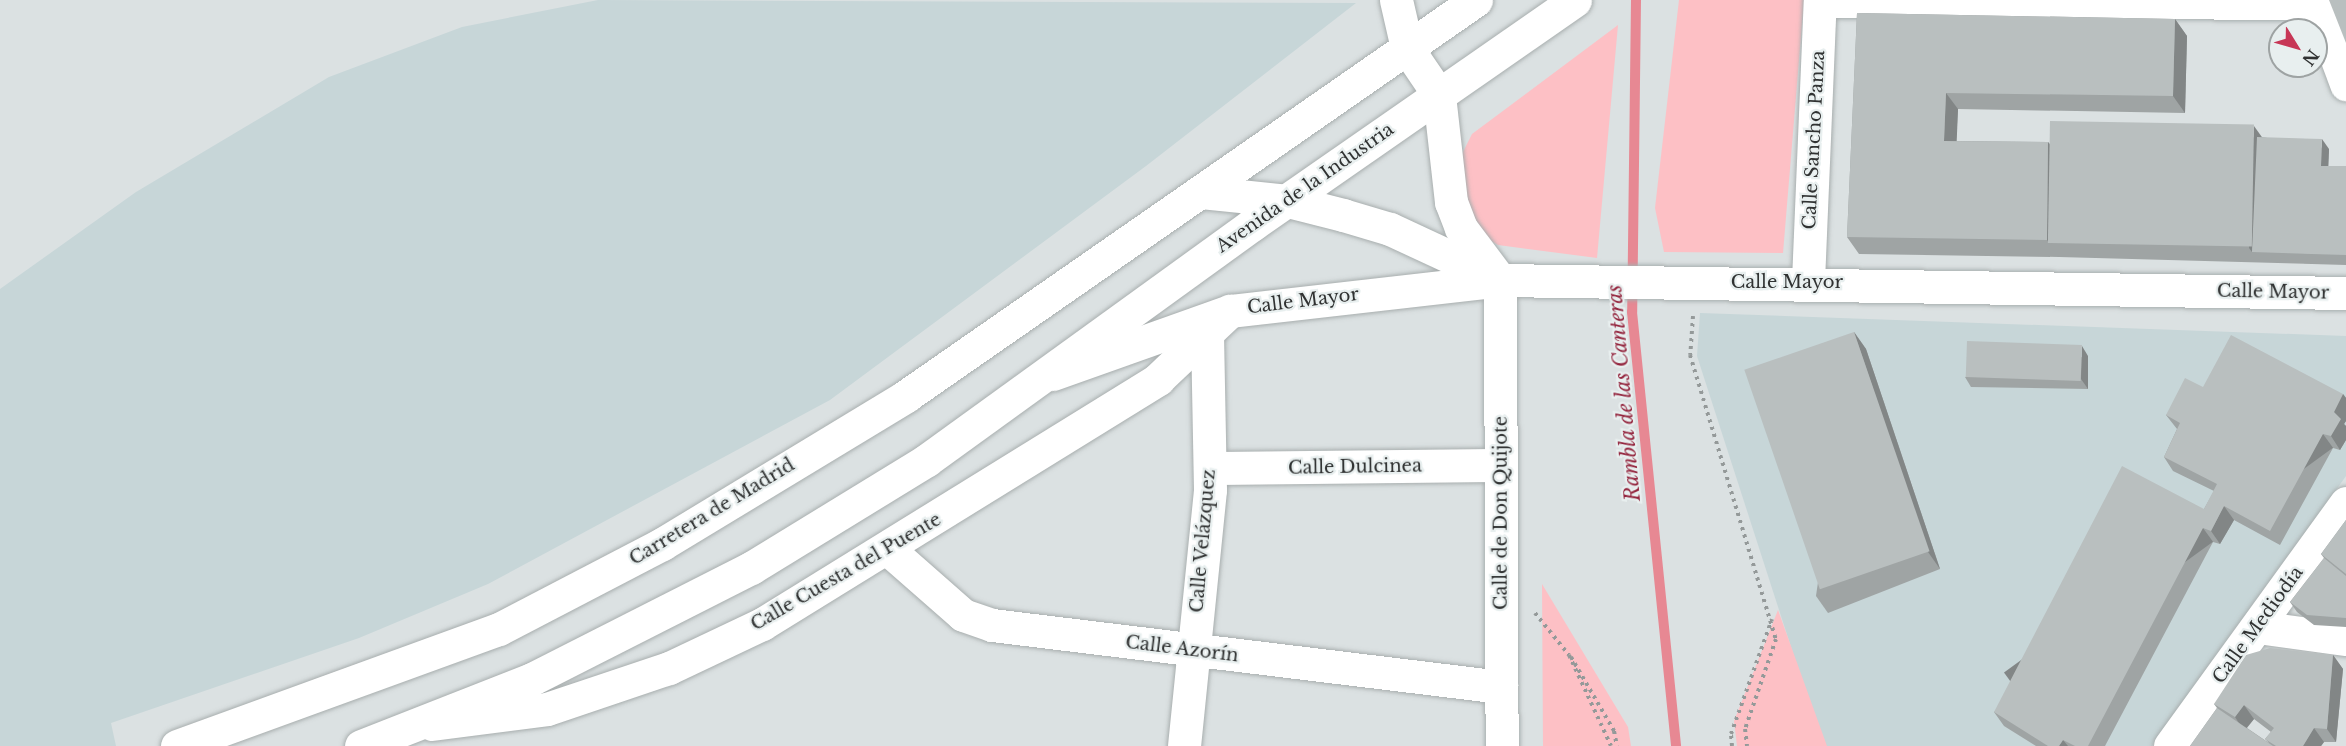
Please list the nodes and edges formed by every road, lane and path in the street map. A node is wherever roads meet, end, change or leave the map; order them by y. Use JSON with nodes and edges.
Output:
{"nodes":[{"id":1,"x":1476,"y":0,"type":"edge"},
{"id":2,"x":1575,"y":0,"type":"edge"},
{"id":3,"x":1820,"y":1,"type":"edge"},
{"id":4,"x":2325,"y":3,"type":"edge"},
{"id":5,"x":1398,"y":5,"type":"edge"},
{"id":6,"x":1407,"y":48,"type":"junction"},
{"id":7,"x":2346,"y":84,"type":"edge"},
{"id":8,"x":1439,"y":94,"type":"junction"},
{"id":9,"x":1201,"y":192,"type":"junction"},
{"id":10,"x":1288,"y":201,"type":"junction"},
{"id":11,"x":1500,"y":280,"type":"junction"},
{"id":12,"x":1808,"y":281,"type":"junction"},
{"id":13,"x":1701,"y":283,"type":"junction"},
{"id":14,"x":2346,"y":293,"type":"edge"},
{"id":15,"x":1230,"y":311,"type":"junction"},
{"id":16,"x":1207,"y":335,"type":"junction"},
{"id":17,"x":1038,"y":379,"type":"junction"},
{"id":18,"x":1501,"y":465,"type":"junction"},
{"id":19,"x":1210,"y":468,"type":"junction"},
{"id":20,"x":2346,"y":503,"type":"edge"},
{"id":21,"x":889,"y":550,"type":"junction"},
{"id":22,"x":1501,"y":578,"type":"junction"},
{"id":23,"x":1772,"y":619,"type":"junction"},
{"id":24,"x":2257,"y":627,"type":"junction"},
{"id":25,"x":2346,"y":639,"type":"edge"},
{"id":26,"x":1193,"y":651,"type":"junction"},
{"id":27,"x":1569,"y":655,"type":"junction"},
{"id":28,"x":1501,"y":687,"type":"junction"},
{"id":29,"x":412,"y":727,"type":"junction"},
{"id":30,"x":177,"y":746,"type":"edge"},
{"id":31,"x":361,"y":746,"type":"edge"},
{"id":32,"x":1184,"y":746,"type":"edge"},
{"id":33,"x":1502,"y":746,"type":"edge"},
{"id":34,"x":1611,"y":746,"type":"edge"},
{"id":35,"x":1617,"y":746,"type":"edge"},
{"id":36,"x":1732,"y":746,"type":"edge"},
{"id":37,"x":1747,"y":746,"type":"edge"},
{"id":38,"x":2170,"y":746,"type":"edge"}],
"edges":[{"from":1,"to":6,"type":"main road"},
{"from":2,"to":8,"type":"main road","name":"Avenida de la Industria"},
{"from":3,"to":4,"type":"main road"},
{"from":3,"to":12,"type":"main road","name":"Calle Sancho Panza"},
{"from":4,"to":7,"type":"main road"},
{"from":5,"to":6,"type":"main road"},
{"from":6,"to":8,"type":"main road"},
{"from":6,"to":9,"type":"main road"},
{"from":8,"to":10,"type":"main road","name":"Avenida de la Industria"},
{"from":8,"to":11,"type":"main road"},
{"from":9,"to":10,"type":"main road"},
{"from":9,"to":30,"type":"main road","name":"Carretera de Madrid"},
{"from":10,"to":11,"type":"main road"},
{"from":10,"to":17,"type":"main road","name":"Avenida de la Industria"},
{"from":11,"to":13,"type":"main road","name":"Calle Mayor"},
{"from":11,"to":15,"type":"main road","name":"Calle Mayor"},
{"from":11,"to":18,"type":"main road","name":"Calle de Don Quijote"},
{"from":12,"to":13,"type":"main road","name":"Calle Mayor"},
{"from":12,"to":14,"type":"main road","name":"Calle Mayor"},
{"from":13,"to":23,"type":"path"},
{"from":15,"to":16,"type":"main road","name":"Calle Cuesta del Puente"},
{"from":15,"to":17,"type":"main road","name":"Calle Mayor"},
{"from":16,"to":19,"type":"main road","name":"Calle Velázquez"},
{"from":16,"to":21,"type":"main road","name":"Calle Cuesta del Puente"},
{"from":17,"to":29,"type":"main road","name":"Avenida de la Industria"},
{"from":18,"to":19,"type":"main road","name":"Calle Dulcinea"},
{"from":18,"to":22,"type":"main road","name":"Calle de Don Quijote"},
{"from":19,"to":26,"type":"main road","name":"Calle Velázquez"},
{"from":20,"to":24,"type":"main road","name":"Calle Mediodía"},
{"from":21,"to":26,"type":"main road","name":"Calle Azorín"},
{"from":21,"to":29,"type":"main road","name":"Calle Cuesta del Puente"},
{"from":22,"to":27,"type":"path"},
{"from":22,"to":28,"type":"main road","name":"Calle de Don Quijote"},
{"from":23,"to":36,"type":"path"},
{"from":23,"to":37,"type":"path"},
{"from":24,"to":25,"type":"main road"},
{"from":24,"to":38,"type":"main road","name":"Calle Mediodía"},
{"from":26,"to":28,"type":"main road","name":"Calle Azorín"},
{"from":26,"to":32,"type":"main road","name":"Calle Velázquez"},
{"from":27,"to":34,"type":"path"},
{"from":27,"to":35,"type":"path"},
{"from":28,"to":33,"type":"main road","name":"Calle de Don Quijote"},
{"from":29,"to":31,"type":"main road"}]}
